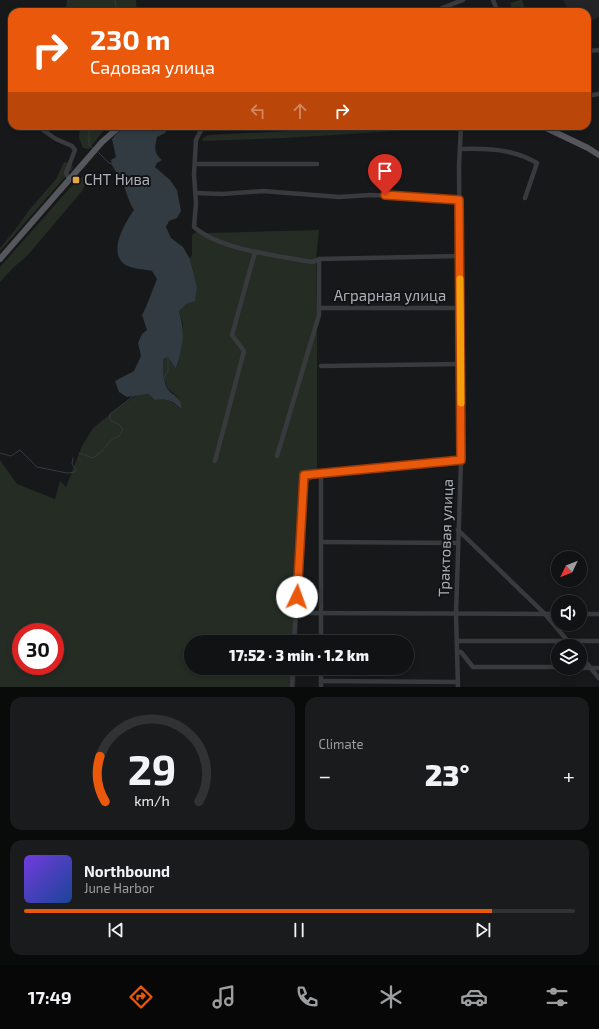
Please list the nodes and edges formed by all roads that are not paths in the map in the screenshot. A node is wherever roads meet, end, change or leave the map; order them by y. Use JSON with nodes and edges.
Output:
{"nodes":[{"id":1,"x":463,"y":0,"type":"edge"},
{"id":2,"x":442,"y":8,"type":"edge"},
{"id":3,"x":43,"y":130,"type":"edge"},
{"id":4,"x":116,"y":130,"type":"edge"},
{"id":5,"x":201,"y":130,"type":"edge"},
{"id":6,"x":461,"y":130,"type":"edge"},
{"id":7,"x":550,"y":130,"type":"edge"},
{"id":8,"x":460,"y":149,"type":"junction"},
{"id":9,"x":599,"y":155,"type":"edge"},
{"id":10,"x":195,"y":164,"type":"junction"},
{"id":11,"x":317,"y":164,"type":"dead end"},
{"id":12,"x":70,"y":179,"type":"junction"},
{"id":13,"x":196,"y":193,"type":"junction"},
{"id":14,"x":525,"y":198,"type":"dead end"},
{"id":15,"x":459,"y":200,"type":"junction"},
{"id":16,"x":255,"y":252,"type":"junction"},
{"id":17,"x":460,"y":256,"type":"junction"},
{"id":18,"x":0,"y":258,"type":"edge"},
{"id":19,"x":320,"y":259,"type":"junction"},
{"id":20,"x":319,"y":308,"type":"junction"},
{"id":21,"x":460,"y":308,"type":"junction"},
{"id":22,"x":461,"y":364,"type":"junction"},
{"id":23,"x":321,"y":366,"type":"dead end"},
{"id":24,"x":277,"y":456,"type":"dead end"},
{"id":25,"x":461,"y":460,"type":"junction"},
{"id":26,"x":215,"y":461,"type":"dead end"},
{"id":27,"x":321,"y":473,"type":"junction"},
{"id":28,"x":458,"y":530,"type":"junction"},
{"id":29,"x":321,"y":542,"type":"junction"},
{"id":30,"x":458,"y":543,"type":"junction"},
{"id":31,"x":296,"y":613,"type":"junction"},
{"id":32,"x":321,"y":613,"type":"junction"},
{"id":33,"x":456,"y":614,"type":"junction"},
{"id":34,"x":544,"y":614,"type":"junction"},
{"id":35,"x":551,"y":614,"type":"edge"},
{"id":36,"x":587,"y":614,"type":"edge"},
{"id":37,"x":599,"y":614,"type":"edge"},
{"id":38,"x":294,"y":635,"type":"edge"},
{"id":39,"x":321,"y":635,"type":"edge"},
{"id":40,"x":565,"y":639,"type":"edge"},
{"id":41,"x":457,"y":641,"type":"junction"},
{"id":42,"x":551,"y":641,"type":"edge"},
{"id":43,"x":587,"y":641,"type":"edge"},
{"id":44,"x":599,"y":641,"type":"edge"},
{"id":45,"x":457,"y":652,"type":"junction"},
{"id":46,"x":587,"y":663,"type":"edge"},
{"id":47,"x":551,"y":667,"type":"edge"},
{"id":48,"x":587,"y":668,"type":"edge"},
{"id":49,"x":591,"y":668,"type":"junction"},
{"id":50,"x":599,"y":668,"type":"edge"},
{"id":51,"x":293,"y":675,"type":"edge"},
{"id":52,"x":321,"y":675,"type":"edge"},
{"id":53,"x":599,"y":678,"type":"edge"},
{"id":54,"x":321,"y":681,"type":"junction"},
{"id":55,"x":458,"y":684,"type":"edge"},
{"id":56,"x":292,"y":687,"type":"edge"},
{"id":57,"x":321,"y":687,"type":"edge"}],
"edges":[{"from":1,"to":2,"type":"street"},
{"from":3,"to":12,"type":"street"},
{"from":4,"to":12,"type":"main road"},
{"from":5,"to":10,"type":"street"},
{"from":6,"to":8,"type":"street","name":"Трактовая улица"},
{"from":7,"to":9,"type":"main road"},
{"from":8,"to":14,"type":"street"},
{"from":8,"to":15,"type":"street","name":"Трактовая улица"},
{"from":10,"to":11,"type":"street"},
{"from":10,"to":13,"type":"street"},
{"from":12,"to":18,"type":"main road"},
{"from":13,"to":15,"type":"street"},
{"from":13,"to":16,"type":"street"},
{"from":15,"to":17,"type":"street","name":"Трактовая улица"},
{"from":16,"to":19,"type":"street"},
{"from":16,"to":26,"type":"street"},
{"from":17,"to":19,"type":"street"},
{"from":17,"to":21,"type":"street","name":"Трактовая улица"},
{"from":19,"to":20,"type":"street"},
{"from":20,"to":21,"type":"street","name":"Аграрная улица"},
{"from":20,"to":24,"type":"street"},
{"from":21,"to":22,"type":"street","name":"Трактовая улица"},
{"from":22,"to":23,"type":"street"},
{"from":22,"to":25,"type":"street","name":"Трактовая улица"},
{"from":25,"to":27,"type":"street"},
{"from":25,"to":28,"type":"street","name":"Трактовая улица"},
{"from":27,"to":29,"type":"street"},
{"from":27,"to":31,"type":"street"},
{"from":28,"to":30,"type":"street","name":"Трактовая улица"},
{"from":28,"to":34,"type":"street"},
{"from":29,"to":30,"type":"street"},
{"from":29,"to":32,"type":"street"},
{"from":30,"to":33,"type":"street","name":"Трактовая улица"},
{"from":31,"to":32,"type":"street"},
{"from":31,"to":38,"type":"street"},
{"from":32,"to":33,"type":"street"},
{"from":32,"to":39,"type":"street"},
{"from":33,"to":34,"type":"street"},
{"from":33,"to":41,"type":"street","name":"Трактовая улица"},
{"from":34,"to":35,"type":"street"},
{"from":34,"to":40,"type":"street"},
{"from":36,"to":37,"type":"street"},
{"from":41,"to":42,"type":"street"},
{"from":41,"to":45,"type":"street","name":"Трактовая улица"},
{"from":43,"to":44,"type":"street"},
{"from":45,"to":47,"type":"street"},
{"from":45,"to":55,"type":"street","name":"Трактовая улица"},
{"from":46,"to":49,"type":"street"},
{"from":48,"to":49,"type":"street"},
{"from":49,"to":50,"type":"street"},
{"from":49,"to":53,"type":"street"},
{"from":51,"to":56,"type":"street"},
{"from":52,"to":54,"type":"street"},
{"from":54,"to":55,"type":"street"},
{"from":54,"to":57,"type":"street"}]}
